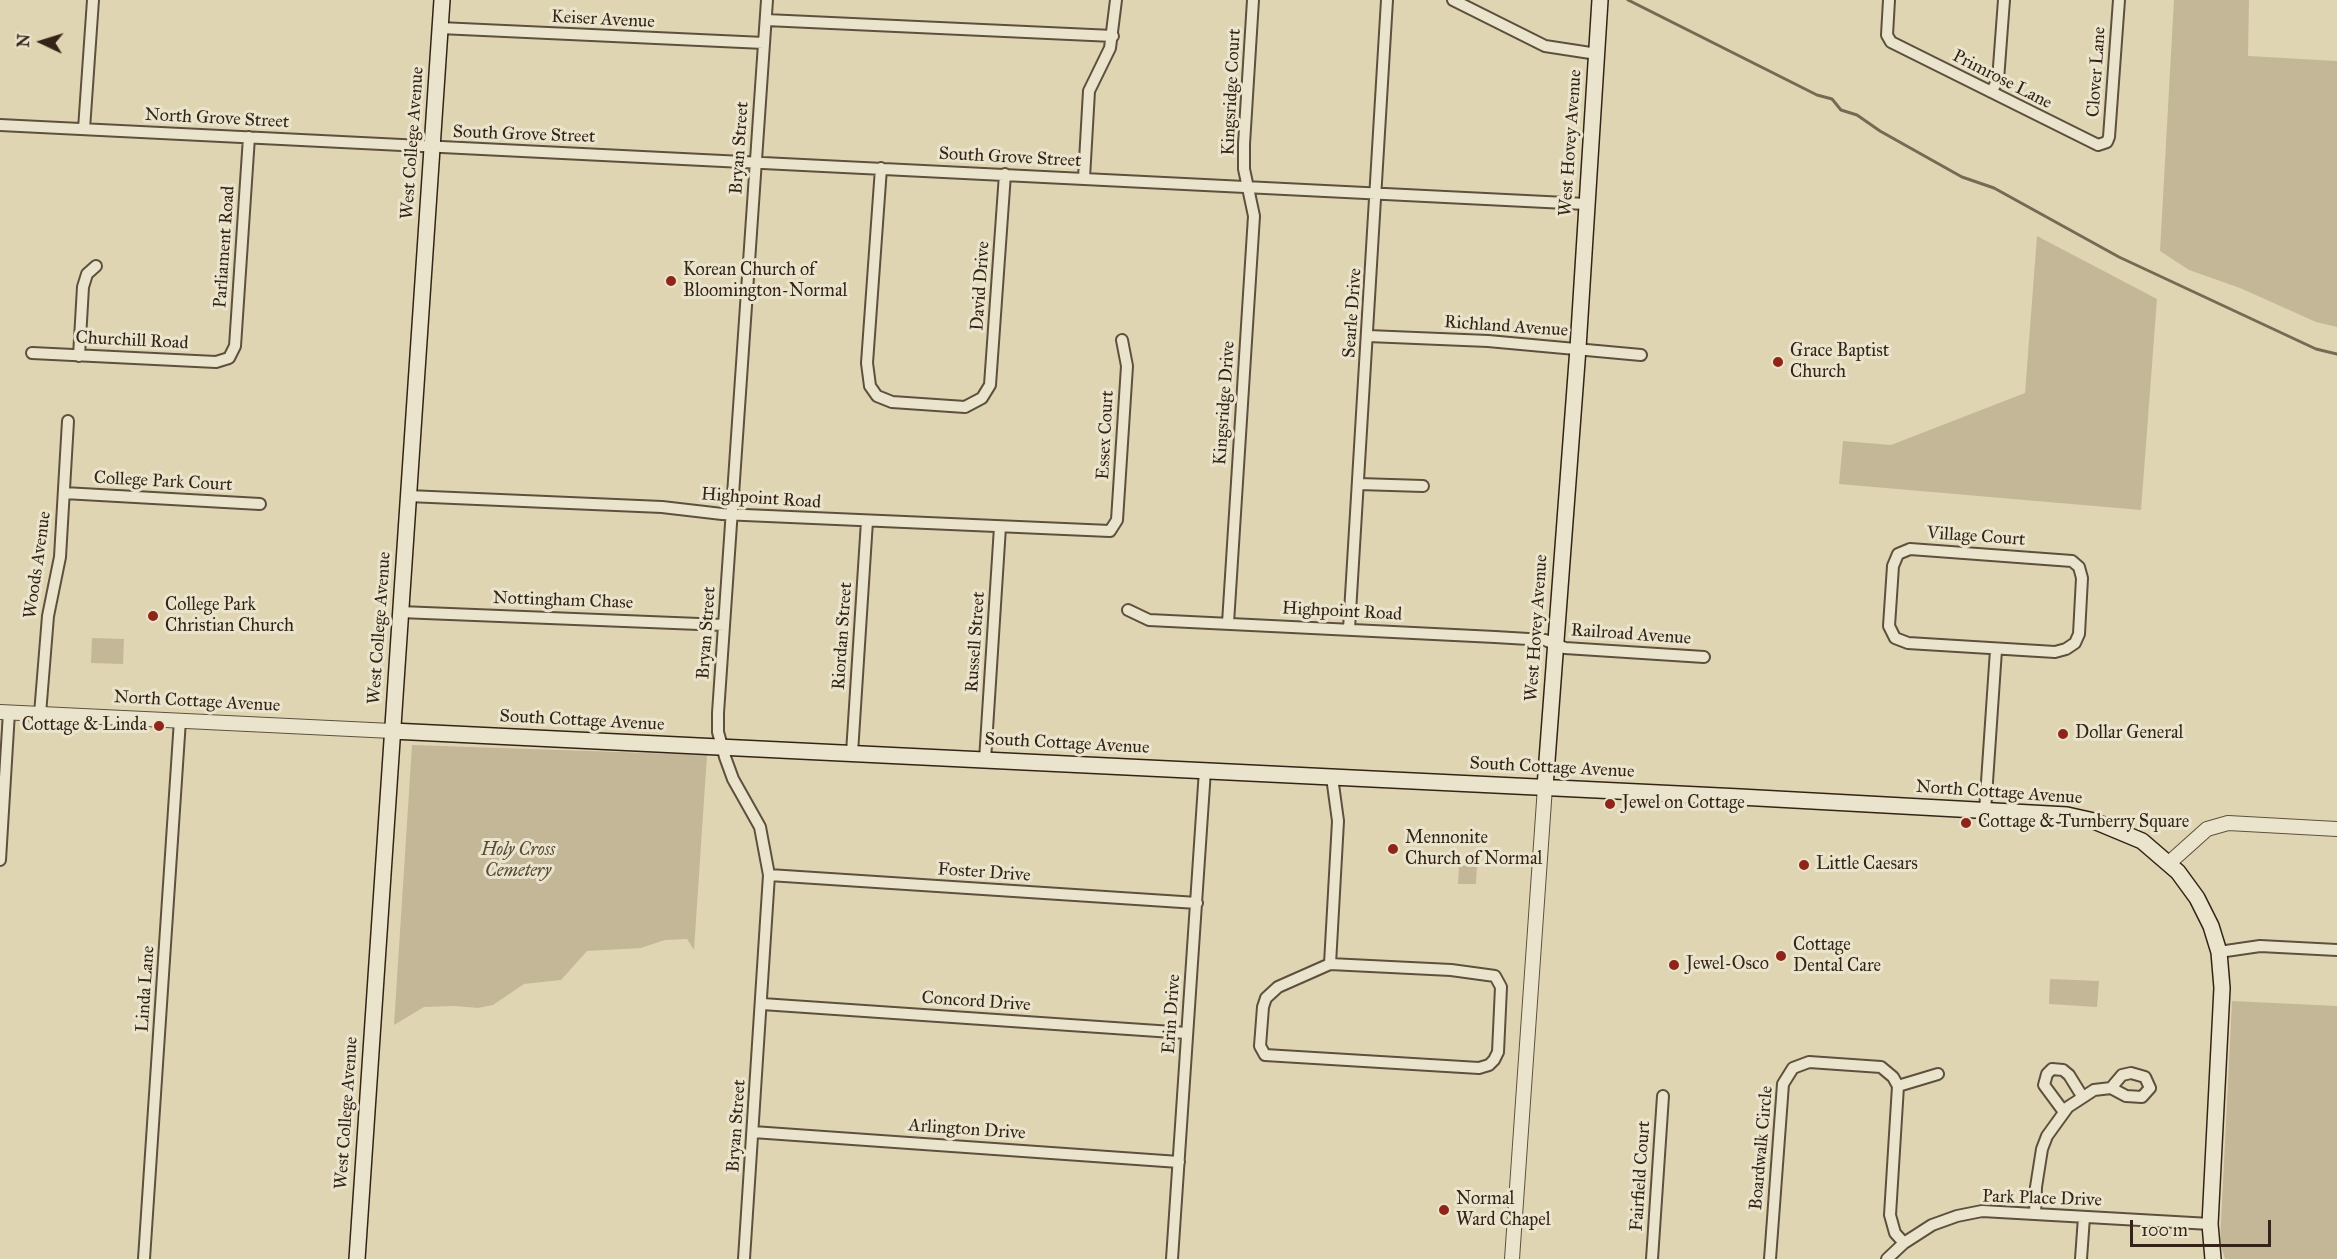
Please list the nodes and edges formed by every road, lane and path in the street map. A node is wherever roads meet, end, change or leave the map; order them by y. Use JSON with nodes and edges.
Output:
{"nodes":[{"id":1,"x":93,"y":0,"type":"edge"},
{"id":2,"x":442,"y":0,"type":"edge"},
{"id":3,"x":767,"y":0,"type":"edge"},
{"id":4,"x":1116,"y":0,"type":"edge"},
{"id":5,"x":1253,"y":0,"type":"edge"},
{"id":6,"x":1387,"y":0,"type":"edge"},
{"id":7,"x":1453,"y":0,"type":"edge"},
{"id":8,"x":1600,"y":0,"type":"edge"},
{"id":9,"x":1889,"y":0,"type":"edge"},
{"id":10,"x":2004,"y":0,"type":"edge"},
{"id":11,"x":2119,"y":0,"type":"edge"},
{"id":12,"x":766,"y":20,"type":"junction"},
{"id":13,"x":440,"y":28,"type":"junction"},
{"id":14,"x":1113,"y":36,"type":"junction"},
{"id":15,"x":764,"y":44,"type":"junction"},
{"id":16,"x":1597,"y":54,"type":"junction"},
{"id":17,"x":1991,"y":92,"type":"junction"},
{"id":18,"x":0,"y":125,"type":"edge"},
{"id":19,"x":84,"y":129,"type":"junction"},
{"id":20,"x":249,"y":137,"type":"junction"},
{"id":21,"x":2103,"y":144,"type":"joint"},
{"id":22,"x":432,"y":148,"type":"junction"},
{"id":23,"x":756,"y":162,"type":"junction"},
{"id":24,"x":881,"y":168,"type":"junction"},
{"id":25,"x":1005,"y":174,"type":"junction"},
{"id":26,"x":1084,"y":178,"type":"junction"},
{"id":27,"x":1248,"y":186,"type":"junction"},
{"id":28,"x":1375,"y":192,"type":"junction"},
{"id":29,"x":1586,"y":204,"type":"junction"},
{"id":30,"x":96,"y":266,"type":"dead end"},
{"id":31,"x":1368,"y":336,"type":"junction"},
{"id":32,"x":1122,"y":340,"type":"dead end"},
{"id":33,"x":1578,"y":348,"type":"junction"},
{"id":34,"x":32,"y":353,"type":"dead end"},
{"id":35,"x":1641,"y":355,"type":"dead end"},
{"id":36,"x":79,"y":356,"type":"junction"},
{"id":37,"x":229,"y":358,"type":"joint"},
{"id":38,"x":68,"y":421,"type":"dead end"},
{"id":39,"x":1359,"y":484,"type":"junction"},
{"id":40,"x":1423,"y":486,"type":"dead end"},
{"id":41,"x":64,"y":493,"type":"junction"},
{"id":42,"x":408,"y":496,"type":"junction"},
{"id":43,"x":260,"y":504,"type":"dead end"},
{"id":44,"x":732,"y":515,"type":"junction"},
{"id":45,"x":867,"y":521,"type":"junction"},
{"id":46,"x":1000,"y":527,"type":"junction"},
{"id":47,"x":1112,"y":529,"type":"joint"},
{"id":48,"x":1128,"y":610,"type":"dead end"},
{"id":49,"x":400,"y":612,"type":"junction"},
{"id":50,"x":1228,"y":623,"type":"junction"},
{"id":51,"x":724,"y":625,"type":"junction"},
{"id":52,"x":1349,"y":629,"type":"junction"},
{"id":53,"x":1556,"y":644,"type":"junction"},
{"id":54,"x":1996,"y":650,"type":"junction"},
{"id":55,"x":1704,"y":657,"type":"dead end"},
{"id":56,"x":5,"y":712,"type":"edge"},
{"id":57,"x":40,"y":714,"type":"junction"},
{"id":58,"x":180,"y":720,"type":"junction"},
{"id":59,"x":392,"y":731,"type":"junction"},
{"id":60,"x":723,"y":747,"type":"junction"},
{"id":61,"x":852,"y":753,"type":"junction"},
{"id":62,"x":985,"y":760,"type":"junction"},
{"id":63,"x":1205,"y":770,"type":"junction"},
{"id":64,"x":1332,"y":777,"type":"junction"},
{"id":65,"x":1545,"y":787,"type":"junction"},
{"id":66,"x":1740,"y":797,"type":"joint"},
{"id":67,"x":1985,"y":811,"type":"junction"},
{"id":68,"x":2337,"y":829,"type":"edge"},
{"id":69,"x":0,"y":861,"type":"edge"},
{"id":70,"x":2169,"y":863,"type":"junction"},
{"id":71,"x":769,"y":875,"type":"junction"},
{"id":72,"x":1197,"y":903,"type":"junction"},
{"id":73,"x":2337,"y":950,"type":"edge"},
{"id":74,"x":2219,"y":952,"type":"junction"},
{"id":75,"x":1330,"y":964,"type":"junction"},
{"id":76,"x":762,"y":1004,"type":"junction"},
{"id":77,"x":1187,"y":1033,"type":"junction"},
{"id":78,"x":1938,"y":1074,"type":"dead end"},
{"id":79,"x":1898,"y":1086,"type":"junction"},
{"id":80,"x":2111,"y":1088,"type":"dead end"},
{"id":81,"x":1663,"y":1096,"type":"dead end"},
{"id":82,"x":2082,"y":1096,"type":"junction"},
{"id":83,"x":2064,"y":1112,"type":"junction"},
{"id":84,"x":753,"y":1132,"type":"junction"},
{"id":85,"x":1179,"y":1162,"type":"junction"},
{"id":86,"x":2035,"y":1214,"type":"junction"},
{"id":87,"x":2084,"y":1217,"type":"junction"},
{"id":88,"x":2210,"y":1224,"type":"junction"},
{"id":89,"x":1904,"y":1243,"type":"junction"},
{"id":90,"x":144,"y":1259,"type":"edge"},
{"id":91,"x":357,"y":1259,"type":"edge"},
{"id":92,"x":744,"y":1259,"type":"edge"},
{"id":93,"x":1172,"y":1259,"type":"edge"},
{"id":94,"x":1512,"y":1259,"type":"edge"},
{"id":95,"x":1652,"y":1259,"type":"edge"},
{"id":96,"x":1770,"y":1259,"type":"edge"},
{"id":97,"x":1887,"y":1259,"type":"edge"},
{"id":98,"x":2081,"y":1259,"type":"edge"},
{"id":99,"x":2213,"y":1259,"type":"edge"}],
"edges":[{"from":1,"to":19,"type":"street"},
{"from":2,"to":13,"type":"main road","name":"West College Avenue"},
{"from":3,"to":12,"type":"street","name":"Bryan Street"},
{"from":4,"to":14,"type":"street"},
{"from":5,"to":27,"type":"street","name":"Kingsridge Court"},
{"from":6,"to":28,"type":"street","name":"Searle Drive"},
{"from":7,"to":16,"type":"street"},
{"from":8,"to":16,"type":"main road","name":"West Hovey Avenue"},
{"from":9,"to":17,"type":"street","name":"Primrose Lane"},
{"from":10,"to":17,"type":"street"},
{"from":11,"to":21,"type":"street","name":"Clover Lane"},
{"from":12,"to":14,"type":"street"},
{"from":12,"to":15,"type":"street","name":"Bryan Street"},
{"from":13,"to":15,"type":"street","name":"Keiser Avenue"},
{"from":13,"to":22,"type":"main road","name":"West College Avenue"},
{"from":14,"to":26,"type":"street"},
{"from":15,"to":23,"type":"street","name":"Bryan Street"},
{"from":16,"to":29,"type":"main road","name":"West Hovey Avenue"},
{"from":17,"to":21,"type":"street","name":"Primrose Lane"},
{"from":18,"to":19,"type":"street","name":"North Grove Street"},
{"from":19,"to":20,"type":"street","name":"North Grove Street"},
{"from":20,"to":22,"type":"street","name":"North Grove Street"},
{"from":20,"to":37,"type":"street","name":"Parliament Road"},
{"from":22,"to":23,"type":"street","name":"South Grove Street"},
{"from":22,"to":42,"type":"main road","name":"West College Avenue"},
{"from":23,"to":24,"type":"street","name":"South Grove Street"},
{"from":23,"to":44,"type":"street","name":"Bryan Street"},
{"from":24,"to":25,"type":"street","name":"South Grove Street"},
{"from":24,"to":25,"type":"street","name":"David Drive"},
{"from":25,"to":26,"type":"street","name":"South Grove Street"},
{"from":26,"to":27,"type":"street","name":"South Grove Street"},
{"from":27,"to":28,"type":"street","name":"South Grove Street"},
{"from":27,"to":50,"type":"street","name":"Kingsridge Drive"},
{"from":28,"to":29,"type":"street","name":"South Grove Street"},
{"from":28,"to":31,"type":"street","name":"Searle Drive"},
{"from":29,"to":33,"type":"main road","name":"West Hovey Avenue"},
{"from":30,"to":36,"type":"street"},
{"from":31,"to":33,"type":"street","name":"Richland Avenue"},
{"from":31,"to":39,"type":"street","name":"Searle Drive"},
{"from":32,"to":47,"type":"street","name":"Essex Court"},
{"from":33,"to":35,"type":"street","name":"Richland Avenue"},
{"from":33,"to":53,"type":"main road","name":"West Hovey Avenue"},
{"from":34,"to":36,"type":"street","name":"Churchill Road"},
{"from":36,"to":37,"type":"street","name":"Churchill Road"},
{"from":38,"to":41,"type":"street","name":"Woods Avenue"},
{"from":39,"to":40,"type":"street"},
{"from":39,"to":52,"type":"street","name":"Searle Drive"},
{"from":41,"to":43,"type":"street","name":"College Park Court"},
{"from":41,"to":57,"type":"street","name":"Woods Avenue"},
{"from":42,"to":44,"type":"street","name":"Highpoint Road"},
{"from":42,"to":49,"type":"main road","name":"West College Avenue"},
{"from":44,"to":45,"type":"street","name":"Highpoint Road"},
{"from":44,"to":51,"type":"street","name":"Bryan Street"},
{"from":45,"to":46,"type":"street","name":"Highpoint Road"},
{"from":45,"to":61,"type":"street","name":"Riordan Street"},
{"from":46,"to":47,"type":"street","name":"Highpoint Road"},
{"from":46,"to":62,"type":"street","name":"Russell Street"},
{"from":48,"to":50,"type":"street","name":"Highpoint Road"},
{"from":49,"to":51,"type":"street","name":"Nottingham Chase"},
{"from":49,"to":59,"type":"main road","name":"West College Avenue"},
{"from":50,"to":52,"type":"street","name":"Highpoint Road"},
{"from":51,"to":60,"type":"street","name":"Bryan Street"},
{"from":52,"to":53,"type":"street","name":"Highpoint Road"},
{"from":53,"to":55,"type":"street","name":"Railroad Avenue"},
{"from":53,"to":65,"type":"main road","name":"West Hovey Avenue"},
{"from":54,"to":54,"type":"street","name":"Village Court"},
{"from":54,"to":67,"type":"street"},
{"from":56,"to":57,"type":"street","name":"North Cottage Avenue"},
{"from":56,"to":69,"type":"street"},
{"from":57,"to":58,"type":"street","name":"North Cottage Avenue"},
{"from":58,"to":59,"type":"street","name":"North Cottage Avenue"},
{"from":58,"to":90,"type":"street","name":"Linda Lane"},
{"from":59,"to":60,"type":"main road","name":"South Cottage Avenue"},
{"from":59,"to":91,"type":"main road","name":"West College Avenue"},
{"from":60,"to":61,"type":"main road","name":"South Cottage Avenue"},
{"from":60,"to":71,"type":"street","name":"Bryan Street"},
{"from":61,"to":62,"type":"main road","name":"South Cottage Avenue"},
{"from":62,"to":63,"type":"main road","name":"South Cottage Avenue"},
{"from":63,"to":64,"type":"main road","name":"South Cottage Avenue"},
{"from":63,"to":72,"type":"street","name":"Erin Drive"},
{"from":64,"to":65,"type":"main road","name":"South Cottage Avenue"},
{"from":64,"to":75,"type":"street"},
{"from":65,"to":66,"type":"main road","name":"South Cottage Avenue"},
{"from":65,"to":94,"type":"street","name":"West Hovey Avenue"},
{"from":66,"to":67,"type":"main road","name":"North Cottage Avenue"},
{"from":67,"to":70,"type":"main road","name":"North Cottage Avenue"},
{"from":68,"to":70,"type":"street"},
{"from":70,"to":74,"type":"main road","name":"North Cottage Avenue"},
{"from":71,"to":72,"type":"street","name":"Foster Drive"},
{"from":71,"to":76,"type":"street","name":"Bryan Street"},
{"from":72,"to":77,"type":"street","name":"Erin Drive"},
{"from":73,"to":74,"type":"street"},
{"from":74,"to":88,"type":"main road","name":"North Cottage Avenue"},
{"from":75,"to":75,"type":"street"},
{"from":76,"to":77,"type":"street","name":"Concord Drive"},
{"from":76,"to":84,"type":"street","name":"Bryan Street"},
{"from":77,"to":85,"type":"street","name":"Erin Drive"},
{"from":78,"to":79,"type":"street"},
{"from":79,"to":89,"type":"street"},
{"from":79,"to":96,"type":"street","name":"Boardwalk Circle"},
{"from":80,"to":82,"type":"street"},
{"from":81,"to":95,"type":"street","name":"Fairfield Court"},
{"from":82,"to":83,"type":"street"},
{"from":82,"to":83,"type":"street"},
{"from":83,"to":86,"type":"street"},
{"from":84,"to":85,"type":"street","name":"Arlington Drive"},
{"from":84,"to":92,"type":"street","name":"Bryan Street"},
{"from":85,"to":93,"type":"street","name":"Erin Drive"},
{"from":86,"to":87,"type":"street","name":"Park Place Drive"},
{"from":86,"to":89,"type":"street","name":"Park Place Drive"},
{"from":87,"to":88,"type":"street","name":"Park Place Drive"},
{"from":87,"to":98,"type":"street"},
{"from":88,"to":99,"type":"main road","name":"North Cottage Avenue"},
{"from":89,"to":97,"type":"street","name":"Park Place Drive"}]}
